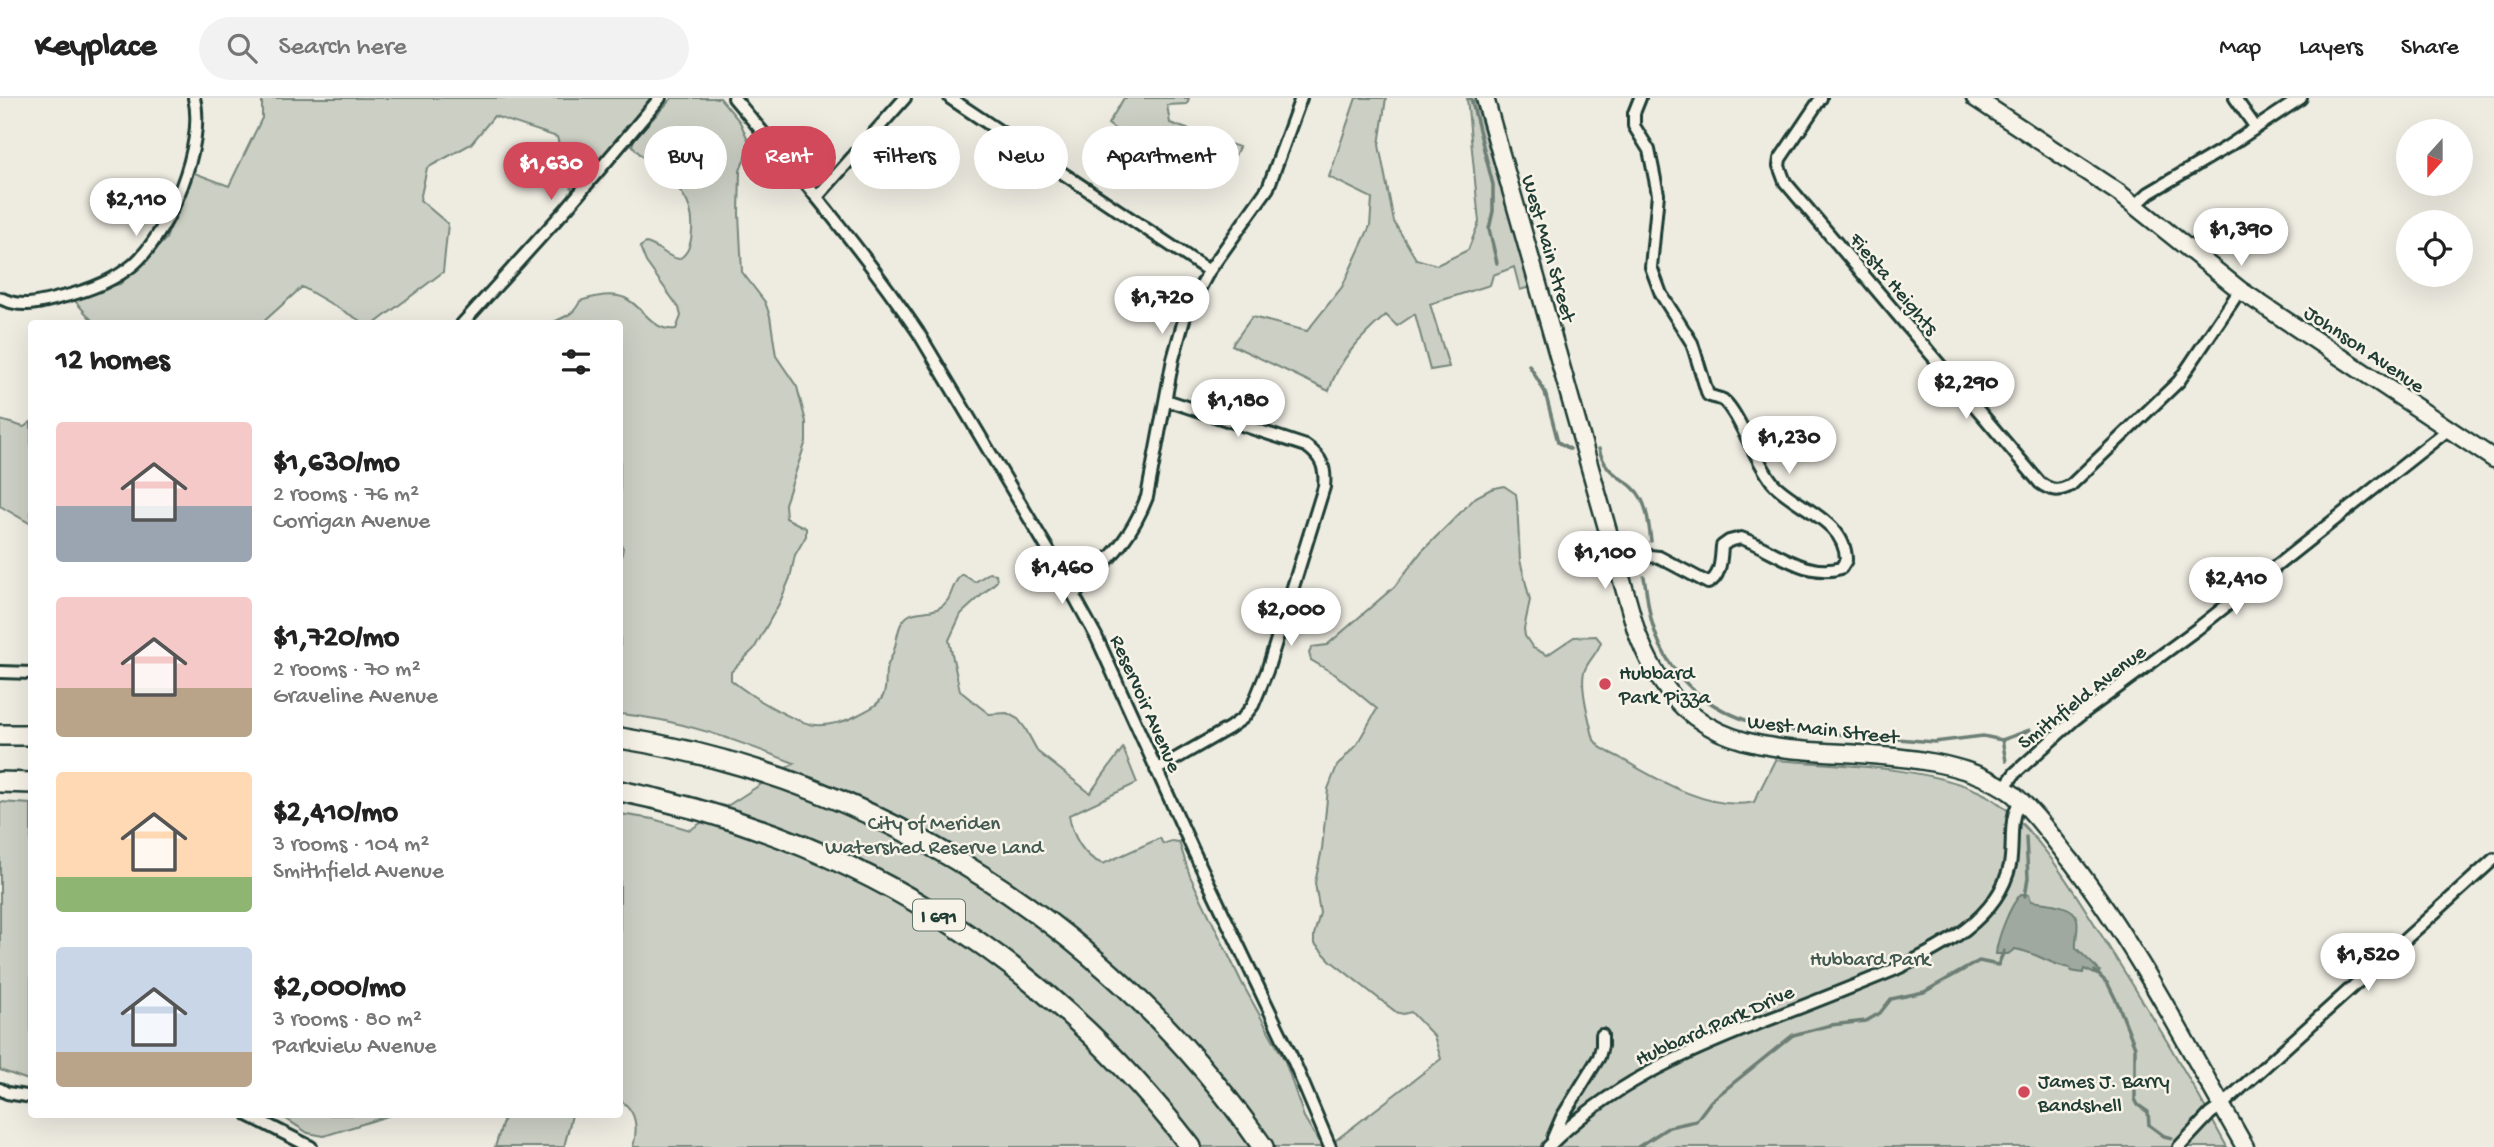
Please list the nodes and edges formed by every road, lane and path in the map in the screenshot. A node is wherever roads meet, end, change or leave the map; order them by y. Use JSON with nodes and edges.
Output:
{"nodes":[{"id":1,"x":194,"y":98,"type":"edge"},
{"id":2,"x":660,"y":98,"type":"edge"},
{"id":3,"x":734,"y":98,"type":"edge"},
{"id":4,"x":905,"y":98,"type":"edge"},
{"id":5,"x":950,"y":98,"type":"edge"},
{"id":6,"x":1301,"y":98,"type":"edge"},
{"id":7,"x":1485,"y":98,"type":"edge"},
{"id":8,"x":1640,"y":98,"type":"edge"},
{"id":9,"x":1821,"y":98,"type":"edge"},
{"id":10,"x":1975,"y":98,"type":"edge"},
{"id":11,"x":2235,"y":98,"type":"edge"},
{"id":12,"x":2301,"y":98,"type":"edge"},
{"id":13,"x":2256,"y":128,"type":"junction"},
{"id":14,"x":817,"y":197,"type":"junction"},
{"id":15,"x":2136,"y":205,"type":"junction"},
{"id":16,"x":1209,"y":271,"type":"junction"},
{"id":17,"x":2240,"y":290,"type":"junction"},
{"id":18,"x":0,"y":298,"type":"edge"},
{"id":19,"x":466,"y":320,"type":"edge"},
{"id":20,"x":1166,"y":400,"type":"junction"},
{"id":21,"x":2449,"y":429,"type":"junction"},
{"id":22,"x":2494,"y":459,"type":"edge"},
{"id":23,"x":1615,"y":558,"type":"junction"},
{"id":24,"x":1074,"y":595,"type":"junction"},
{"id":25,"x":0,"y":672,"type":"edge"},
{"id":26,"x":28,"y":673,"type":"edge"},
{"id":27,"x":0,"y":735,"type":"edge"},
{"id":28,"x":28,"y":735,"type":"edge"},
{"id":29,"x":623,"y":739,"type":"edge"},
{"id":30,"x":1156,"y":770,"type":"junction"},
{"id":31,"x":0,"y":782,"type":"edge"},
{"id":32,"x":28,"y":783,"type":"edge"},
{"id":33,"x":2004,"y":788,"type":"junction"},
{"id":34,"x":623,"y":792,"type":"edge"},
{"id":35,"x":2021,"y":801,"type":"junction"},
{"id":36,"x":2494,"y":859,"type":"edge"},
{"id":37,"x":1602,"y":1035,"type":"dead end"},
{"id":38,"x":0,"y":1089,"type":"edge"},
{"id":39,"x":28,"y":1096,"type":"edge"},
{"id":40,"x":2221,"y":1106,"type":"junction"},
{"id":41,"x":254,"y":1118,"type":"edge"},
{"id":42,"x":1549,"y":1146,"type":"edge"},
{"id":43,"x":311,"y":1147,"type":"edge"},
{"id":44,"x":1191,"y":1147,"type":"edge"},
{"id":45,"x":1263,"y":1147,"type":"edge"},
{"id":46,"x":1330,"y":1147,"type":"edge"},
{"id":47,"x":2179,"y":1147,"type":"edge"},
{"id":48,"x":2245,"y":1147,"type":"edge"}],
"edges":[{"from":1,"to":18,"type":"street"},
{"from":2,"to":19,"type":"street"},
{"from":3,"to":14,"type":"street","name":"Reservoir Avenue"},
{"from":4,"to":14,"type":"street"},
{"from":5,"to":16,"type":"street"},
{"from":6,"to":16,"type":"street"},
{"from":7,"to":23,"type":"main road","name":"West Main Street"},
{"from":8,"to":23,"type":"street"},
{"from":9,"to":17,"type":"street","name":"Fiesta Heights"},
{"from":10,"to":15,"type":"main road","name":"Johnson Avenue"},
{"from":11,"to":13,"type":"street"},
{"from":12,"to":13,"type":"street"},
{"from":13,"to":15,"type":"street"},
{"from":14,"to":24,"type":"street","name":"Reservoir Avenue"},
{"from":15,"to":17,"type":"main road","name":"Johnson Avenue"},
{"from":16,"to":20,"type":"street"},
{"from":17,"to":21,"type":"main road","name":"Johnson Avenue"},
{"from":20,"to":24,"type":"street"},
{"from":20,"to":30,"type":"street"},
{"from":21,"to":22,"type":"main road","name":"Johnson Avenue"},
{"from":21,"to":33,"type":"street","name":"Smithfield Avenue"},
{"from":23,"to":33,"type":"main road","name":"West Main Street"},
{"from":24,"to":30,"type":"street","name":"Reservoir Avenue"},
{"from":25,"to":26,"type":"street"},
{"from":27,"to":28,"type":"highway"},
{"from":29,"to":45,"type":"highway","number":"I 691"},
{"from":30,"to":46,"type":"street","name":"Reservoir Avenue"},
{"from":31,"to":32,"type":"highway"},
{"from":33,"to":35,"type":"main road","name":"West Main Street"},
{"from":34,"to":44,"type":"highway","number":"I 691"},
{"from":35,"to":40,"type":"main road","name":"West Main Street"},
{"from":35,"to":42,"type":"street","name":"Hubbard Park Drive"},
{"from":36,"to":40,"type":"street"},
{"from":37,"to":42,"type":"street"},
{"from":38,"to":39,"type":"street"},
{"from":40,"to":47,"type":"street"},
{"from":40,"to":48,"type":"main road","name":"West Main Street"},
{"from":41,"to":43,"type":"street"}]}
